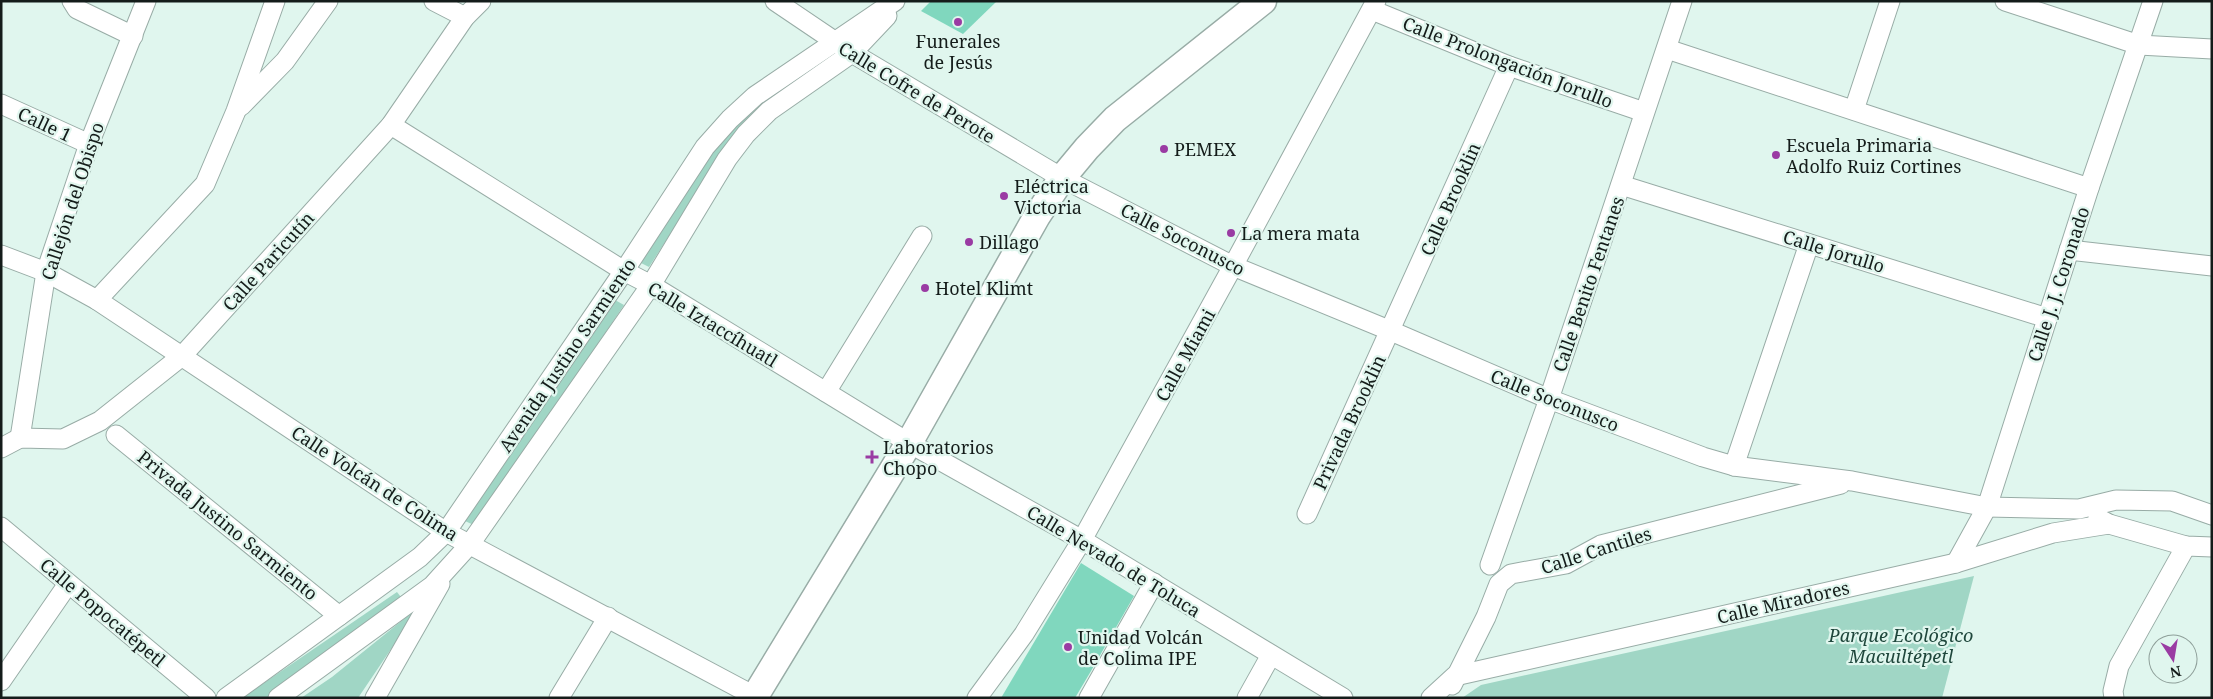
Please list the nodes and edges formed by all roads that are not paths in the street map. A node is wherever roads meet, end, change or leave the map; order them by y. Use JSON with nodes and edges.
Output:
{"nodes":[{"id":1,"x":72,"y":1,"type":"edge"},
{"id":2,"x":146,"y":1,"type":"edge"},
{"id":3,"x":275,"y":1,"type":"edge"},
{"id":4,"x":328,"y":1,"type":"edge"},
{"id":5,"x":434,"y":1,"type":"edge"},
{"id":6,"x":481,"y":1,"type":"edge"},
{"id":7,"x":775,"y":1,"type":"edge"},
{"id":8,"x":896,"y":1,"type":"edge"},
{"id":9,"x":902,"y":1,"type":"edge"},
{"id":10,"x":1263,"y":1,"type":"edge"},
{"id":11,"x":1682,"y":1,"type":"edge"},
{"id":12,"x":1890,"y":1,"type":"edge"},
{"id":13,"x":2005,"y":1,"type":"edge"},
{"id":14,"x":2153,"y":1,"type":"edge"},
{"id":15,"x":1374,"y":5,"type":"edge"},
{"id":16,"x":465,"y":16,"type":"junction"},
{"id":17,"x":133,"y":36,"type":"junction"},
{"id":18,"x":834,"y":42,"type":"junction"},
{"id":19,"x":2139,"y":45,"type":"junction"},
{"id":20,"x":1667,"y":49,"type":"junction"},
{"id":21,"x":2212,"y":49,"type":"edge"},
{"id":22,"x":852,"y":53,"type":"junction"},
{"id":23,"x":1509,"y":66,"type":"junction"},
{"id":24,"x":1,"y":104,"type":"edge"},
{"id":25,"x":236,"y":110,"type":"junction"},
{"id":26,"x":1854,"y":110,"type":"junction"},
{"id":27,"x":1644,"y":112,"type":"junction"},
{"id":28,"x":390,"y":125,"type":"junction"},
{"id":29,"x":88,"y":144,"type":"junction"},
{"id":30,"x":1062,"y":178,"type":"junction"},
{"id":31,"x":1621,"y":185,"type":"junction"},
{"id":32,"x":2088,"y":188,"type":"junction"},
{"id":33,"x":922,"y":236,"type":"dead end"},
{"id":34,"x":1810,"y":244,"type":"junction"},
{"id":35,"x":2069,"y":250,"type":"junction"},
{"id":36,"x":1,"y":255,"type":"edge"},
{"id":37,"x":1234,"y":266,"type":"junction"},
{"id":38,"x":2212,"y":266,"type":"edge"},
{"id":39,"x":624,"y":271,"type":"junction"},
{"id":40,"x":46,"y":272,"type":"junction"},
{"id":41,"x":651,"y":285,"type":"junction"},
{"id":42,"x":97,"y":300,"type":"junction"},
{"id":43,"x":2046,"y":318,"type":"junction"},
{"id":44,"x":1391,"y":331,"type":"junction"},
{"id":45,"x":182,"y":356,"type":"junction"},
{"id":46,"x":826,"y":392,"type":"junction"},
{"id":47,"x":1549,"y":399,"type":"junction"},
{"id":48,"x":116,"y":435,"type":"dead end"},
{"id":49,"x":20,"y":438,"type":"junction"},
{"id":50,"x":909,"y":443,"type":"junction"},
{"id":51,"x":1,"y":448,"type":"edge"},
{"id":52,"x":1734,"y":466,"type":"junction"},
{"id":53,"x":1852,"y":481,"type":"junction"},
{"id":54,"x":1987,"y":507,"type":"junction"},
{"id":55,"x":2079,"y":508,"type":"junction"},
{"id":56,"x":1307,"y":514,"type":"dead end"},
{"id":57,"x":2212,"y":515,"type":"edge"},
{"id":58,"x":2109,"y":524,"type":"junction"},
{"id":59,"x":1,"y":527,"type":"edge"},
{"id":60,"x":446,"y":532,"type":"junction"},
{"id":61,"x":1082,"y":540,"type":"junction"},
{"id":62,"x":470,"y":544,"type":"junction"},
{"id":63,"x":2186,"y":546,"type":"junction"},
{"id":64,"x":2212,"y":547,"type":"edge"},
{"id":65,"x":1956,"y":563,"type":"junction"},
{"id":66,"x":1490,"y":565,"type":"dead end"},
{"id":67,"x":449,"y":569,"type":"junction"},
{"id":68,"x":1154,"y":583,"type":"junction"},
{"id":69,"x":68,"y":584,"type":"junction"},
{"id":70,"x":339,"y":616,"type":"junction"},
{"id":71,"x":608,"y":617,"type":"junction"},
{"id":72,"x":1272,"y":654,"type":"junction"},
{"id":73,"x":1455,"y":676,"type":"junction"},
{"id":74,"x":1,"y":681,"type":"edge"},
{"id":75,"x":756,"y":697,"type":"edge"},
{"id":76,"x":206,"y":698,"type":"edge"},
{"id":77,"x":226,"y":698,"type":"edge"},
{"id":78,"x":278,"y":698,"type":"edge"},
{"id":79,"x":375,"y":698,"type":"edge"},
{"id":80,"x":559,"y":698,"type":"edge"},
{"id":81,"x":977,"y":698,"type":"edge"},
{"id":82,"x":1089,"y":698,"type":"edge"},
{"id":83,"x":1247,"y":698,"type":"edge"},
{"id":84,"x":1343,"y":698,"type":"edge"},
{"id":85,"x":1431,"y":698,"type":"edge"},
{"id":86,"x":1448,"y":698,"type":"edge"},
{"id":87,"x":2114,"y":698,"type":"edge"}],
"edges":[{"from":1,"to":17,"type":"street"},
{"from":2,"to":17,"type":"street","name":"Callejón del Obispo"},
{"from":3,"to":25,"type":"street"},
{"from":4,"to":25,"type":"street"},
{"from":5,"to":16,"type":"street"},
{"from":6,"to":16,"type":"street","name":"Calle Paricutín"},
{"from":7,"to":18,"type":"street","name":"Calle Cofre de Perote"},
{"from":8,"to":18,"type":"street","name":"Avenida Justino Sarmiento"},
{"from":9,"to":22,"type":"street","name":"Avenida Justino Sarmiento"},
{"from":10,"to":30,"type":"main road"},
{"from":11,"to":20,"type":"street","name":"Calle Benito Fentanes"},
{"from":12,"to":26,"type":"street"},
{"from":13,"to":19,"type":"street"},
{"from":14,"to":19,"type":"street","name":"Calle J. J. Coronado"},
{"from":15,"to":23,"type":"street","name":"Calle Prolongación Jorullo"},
{"from":15,"to":37,"type":"street","name":"Calle Miami"},
{"from":16,"to":28,"type":"street","name":"Calle Paricutín"},
{"from":17,"to":29,"type":"street","name":"Callejón del Obispo"},
{"from":18,"to":22,"type":"street","name":"Calle Cofre de Perote"},
{"from":18,"to":39,"type":"street","name":"Avenida Justino Sarmiento"},
{"from":19,"to":21,"type":"street"},
{"from":19,"to":32,"type":"street","name":"Calle J. J. Coronado"},
{"from":20,"to":26,"type":"street"},
{"from":20,"to":27,"type":"street","name":"Calle Benito Fentanes"},
{"from":22,"to":30,"type":"street","name":"Calle Cofre de Perote"},
{"from":22,"to":41,"type":"street","name":"Avenida Justino Sarmiento"},
{"from":23,"to":27,"type":"street","name":"Calle Prolongación Jorullo"},
{"from":23,"to":44,"type":"street","name":"Calle Brooklin"},
{"from":24,"to":29,"type":"street","name":"Calle 1"},
{"from":25,"to":42,"type":"street"},
{"from":26,"to":32,"type":"street"},
{"from":27,"to":31,"type":"street","name":"Calle Benito Fentanes"},
{"from":28,"to":39,"type":"street","name":"Calle Iztaccíhuatl"},
{"from":28,"to":45,"type":"street","name":"Calle Paricutín"},
{"from":29,"to":40,"type":"street","name":"Callejón del Obispo"},
{"from":30,"to":37,"type":"street","name":"Calle Soconusco"},
{"from":30,"to":50,"type":"main road"},
{"from":31,"to":34,"type":"street","name":"Calle Jorullo"},
{"from":31,"to":47,"type":"street","name":"Calle Benito Fentanes"},
{"from":32,"to":35,"type":"street","name":"Calle J. J. Coronado"},
{"from":33,"to":46,"type":"street"},
{"from":34,"to":43,"type":"street","name":"Calle Jorullo"},
{"from":34,"to":52,"type":"street"},
{"from":35,"to":38,"type":"street"},
{"from":35,"to":43,"type":"street","name":"Calle J. J. Coronado"},
{"from":36,"to":40,"type":"street","name":"Calle Volcán de Colima"},
{"from":37,"to":44,"type":"street","name":"Calle Soconusco"},
{"from":37,"to":61,"type":"street","name":"Calle Miami"},
{"from":39,"to":41,"type":"street","name":"Calle Iztaccíhuatl"},
{"from":39,"to":60,"type":"street","name":"Avenida Justino Sarmiento"},
{"from":40,"to":42,"type":"street","name":"Calle Volcán de Colima"},
{"from":40,"to":49,"type":"street","name":"Callejón del Obispo"},
{"from":41,"to":46,"type":"street","name":"Calle Iztaccíhuatl"},
{"from":41,"to":62,"type":"street","name":"Avenida Justino Sarmiento"},
{"from":42,"to":45,"type":"street","name":"Calle Volcán de Colima"},
{"from":43,"to":54,"type":"street","name":"Calle J. J. Coronado"},
{"from":44,"to":47,"type":"street","name":"Calle Soconusco"},
{"from":44,"to":56,"type":"street","name":"Privada Brooklin"},
{"from":45,"to":49,"type":"street","name":"Calle Paricutín"},
{"from":45,"to":60,"type":"street","name":"Calle Volcán de Colima"},
{"from":46,"to":50,"type":"street","name":"Calle Iztaccíhuatl"},
{"from":47,"to":52,"type":"street","name":"Calle Soconusco"},
{"from":47,"to":66,"type":"street","name":"Calle Benito Fentanes"},
{"from":48,"to":70,"type":"street","name":"Privada Justino Sarmiento"},
{"from":49,"to":51,"type":"street","name":"Calle Paricutín"},
{"from":50,"to":61,"type":"street","name":"Calle Nevado de Toluca"},
{"from":50,"to":75,"type":"main road"},
{"from":52,"to":53,"type":"street","name":"Calle Soconusco"},
{"from":53,"to":54,"type":"street","name":"Calle Soconusco"},
{"from":53,"to":73,"type":"street","name":"Calle Cantiles"},
{"from":54,"to":55,"type":"street","name":"Calle Soconusco"},
{"from":54,"to":65,"type":"street","name":"Calle J. J. Coronado"},
{"from":55,"to":57,"type":"street","name":"Calle Soconusco"},
{"from":55,"to":58,"type":"street","name":"Calle Soconusco"},
{"from":58,"to":63,"type":"street","name":"Calle Soconusco"},
{"from":58,"to":65,"type":"street","name":"Calle Miradores"},
{"from":59,"to":69,"type":"street","name":"Calle Popocatépetl"},
{"from":60,"to":62,"type":"street","name":"Calle Volcán de Colima"},
{"from":60,"to":70,"type":"street","name":"Avenida Justino Sarmiento"},
{"from":61,"to":68,"type":"street","name":"Calle Nevado de Toluca"},
{"from":61,"to":81,"type":"street","name":"Calle Miami"},
{"from":62,"to":67,"type":"street","name":"Avenida Justino Sarmiento"},
{"from":62,"to":71,"type":"street","name":"Calle Volcán de Colima"},
{"from":63,"to":64,"type":"street","name":"Calle Soconusco"},
{"from":63,"to":87,"type":"street"},
{"from":65,"to":73,"type":"street","name":"Calle Miradores"},
{"from":67,"to":78,"type":"street","name":"Avenida Justino Sarmiento"},
{"from":67,"to":79,"type":"street"},
{"from":68,"to":72,"type":"street","name":"Calle Nevado de Toluca"},
{"from":68,"to":82,"type":"street"},
{"from":69,"to":74,"type":"street"},
{"from":69,"to":76,"type":"street","name":"Calle Popocatépetl"},
{"from":70,"to":77,"type":"street","name":"Avenida Justino Sarmiento"},
{"from":71,"to":75,"type":"street","name":"Calle Volcán de Colima"},
{"from":71,"to":80,"type":"street"},
{"from":72,"to":83,"type":"street"},
{"from":72,"to":84,"type":"street","name":"Calle Nevado de Toluca"},
{"from":73,"to":85,"type":"street","name":"Calle Miradores"},
{"from":73,"to":86,"type":"street"}]}
